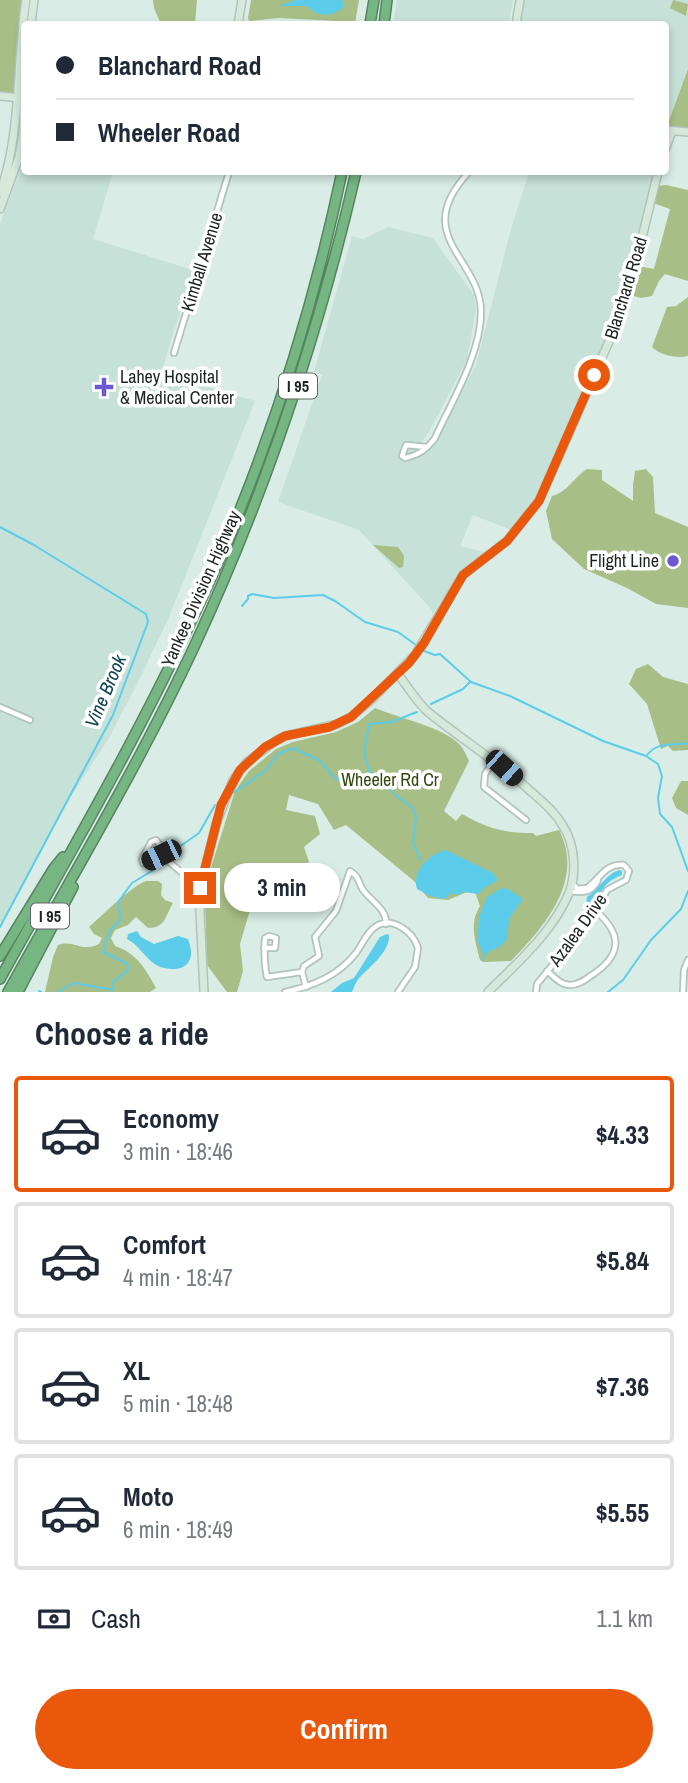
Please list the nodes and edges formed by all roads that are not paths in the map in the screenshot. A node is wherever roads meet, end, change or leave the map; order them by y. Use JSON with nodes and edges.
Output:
{"nodes":[{"id":1,"x":26,"y":0,"type":"edge"},
{"id":2,"x":34,"y":0,"type":"edge"},
{"id":3,"x":242,"y":0,"type":"edge"},
{"id":4,"x":371,"y":0,"type":"edge"},
{"id":5,"x":387,"y":0,"type":"edge"},
{"id":6,"x":520,"y":0,"type":"edge"},
{"id":7,"x":25,"y":21,"type":"edge"},
{"id":8,"x":31,"y":21,"type":"edge"},
{"id":9,"x":238,"y":21,"type":"edge"},
{"id":10,"x":369,"y":21,"type":"edge"},
{"id":11,"x":384,"y":21,"type":"edge"},
{"id":12,"x":516,"y":21,"type":"edge"},
{"id":13,"x":0,"y":96,"type":"edge"},
{"id":14,"x":21,"y":97,"type":"edge"},
{"id":15,"x":21,"y":106,"type":"edge"},
{"id":16,"x":669,"y":130,"type":"edge"},
{"id":17,"x":688,"y":132,"type":"edge"},
{"id":18,"x":21,"y":147,"type":"edge"},
{"id":19,"x":228,"y":175,"type":"edge"},
{"id":20,"x":341,"y":175,"type":"edge"},
{"id":21,"x":355,"y":175,"type":"edge"},
{"id":22,"x":466,"y":175,"type":"edge"},
{"id":23,"x":657,"y":175,"type":"edge"},
{"id":24,"x":2,"y":196,"type":"edge"},
{"id":25,"x":0,"y":209,"type":"edge"},
{"id":26,"x":174,"y":353,"type":"dead end"},
{"id":27,"x":427,"y":447,"type":"junction"},
{"id":28,"x":398,"y":674,"type":"junction"},
{"id":29,"x":0,"y":707,"type":"edge"},
{"id":30,"x":30,"y":720,"type":"dead end"},
{"id":31,"x":494,"y":760,"type":"junction"},
{"id":32,"x":526,"y":820,"type":"dead end"},
{"id":33,"x":92,"y":840,"type":"junction"},
{"id":34,"x":74,"y":845,"type":"junction"},
{"id":35,"x":161,"y":855,"type":"junction"},
{"id":36,"x":571,"y":887,"type":"junction"},
{"id":37,"x":200,"y":888,"type":"junction"},
{"id":38,"x":596,"y":911,"type":"junction"},
{"id":39,"x":55,"y":922,"type":"junction"},
{"id":40,"x":386,"y":924,"type":"junction"},
{"id":41,"x":264,"y":948,"type":"dead end"},
{"id":42,"x":0,"y":958,"type":"edge"},
{"id":43,"x":688,"y":960,"type":"edge"},
{"id":44,"x":547,"y":971,"type":"junction"},
{"id":45,"x":303,"y":972,"type":"junction"},
{"id":46,"x":0,"y":979,"type":"edge"},
{"id":47,"x":306,"y":987,"type":"junction"},
{"id":48,"x":8,"y":992,"type":"edge"},
{"id":49,"x":18,"y":992,"type":"edge"},
{"id":50,"x":25,"y":992,"type":"edge"},
{"id":51,"x":204,"y":992,"type":"edge"},
{"id":52,"x":285,"y":992,"type":"edge"},
{"id":53,"x":398,"y":992,"type":"edge"},
{"id":54,"x":488,"y":992,"type":"edge"},
{"id":55,"x":536,"y":992,"type":"edge"},
{"id":56,"x":683,"y":992,"type":"edge"}],
"edges":[{"from":1,"to":7,"type":"main road"},
{"from":2,"to":8,"type":"main road"},
{"from":3,"to":9,"type":"main road"},
{"from":4,"to":10,"type":"highway"},
{"from":5,"to":11,"type":"highway"},
{"from":6,"to":12,"type":"main road"},
{"from":13,"to":14,"type":"main road"},
{"from":15,"to":24,"type":"main road"},
{"from":16,"to":17,"type":"main road"},
{"from":18,"to":24,"type":"main road"},
{"from":19,"to":26,"type":"street","name":"Kimball Avenue"},
{"from":20,"to":34,"type":"highway","name":"Yankee Division Highway","number":"I 95"},
{"from":21,"to":33,"type":"highway","name":"Yankee Division Highway","number":"I 95"},
{"from":22,"to":27,"type":"street"},
{"from":23,"to":28,"type":"main road","name":"Blanchard Road"},
{"from":24,"to":25,"type":"main road"},
{"from":27,"to":27,"type":"street"},
{"from":28,"to":31,"type":"main road"},
{"from":28,"to":37,"type":"main road","name":"Blanchard Road"},
{"from":29,"to":30,"type":"street"},
{"from":31,"to":32,"type":"street"},
{"from":31,"to":36,"type":"main road"},
{"from":33,"to":39,"type":"highway"},
{"from":33,"to":48,"type":"highway","name":"Yankee Division Highway","number":"I 95"},
{"from":34,"to":42,"type":"highway"},
{"from":34,"to":46,"type":"highway","name":"Yankee Division Highway","number":"I 95"},
{"from":35,"to":35,"type":"street"},
{"from":35,"to":37,"type":"street"},
{"from":36,"to":38,"type":"street","name":"Azalea Drive"},
{"from":36,"to":54,"type":"main road"},
{"from":37,"to":51,"type":"main road","name":"Blanchard Road"},
{"from":38,"to":44,"type":"street","name":"Azalea Drive"},
{"from":38,"to":44,"type":"street"},
{"from":39,"to":49,"type":"highway"},
{"from":39,"to":50,"type":"highway"},
{"from":40,"to":45,"type":"street"},
{"from":40,"to":47,"type":"street"},
{"from":40,"to":53,"type":"street"},
{"from":41,"to":45,"type":"street"},
{"from":43,"to":56,"type":"street"},
{"from":44,"to":55,"type":"street","name":"Azalea Drive"},
{"from":45,"to":47,"type":"street"},
{"from":47,"to":52,"type":"street"}]}
